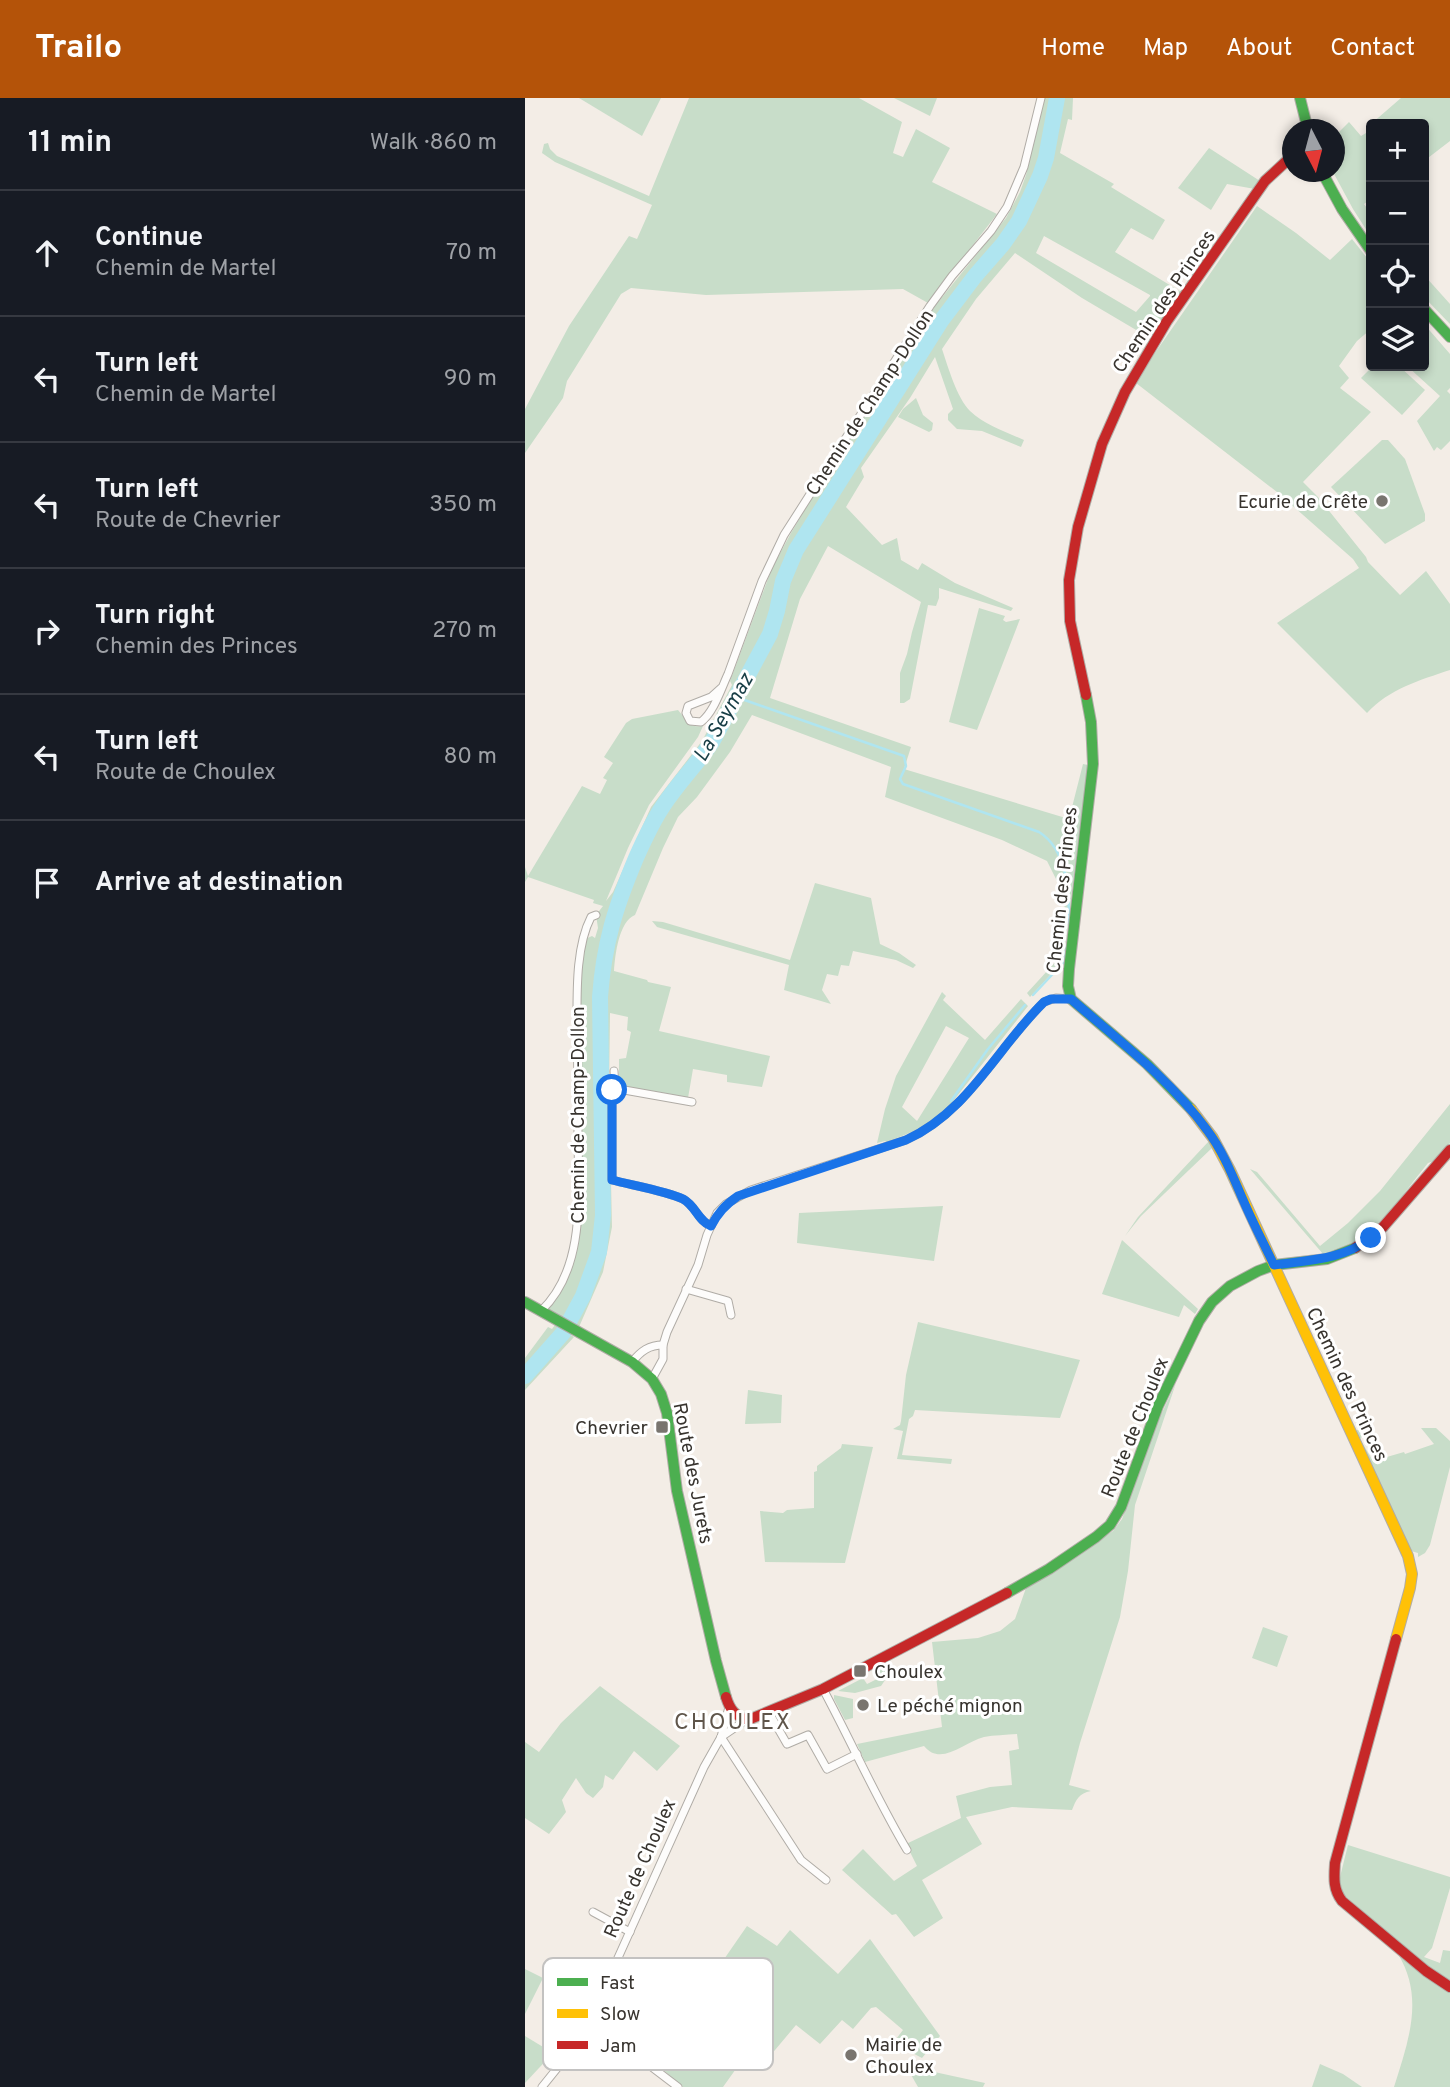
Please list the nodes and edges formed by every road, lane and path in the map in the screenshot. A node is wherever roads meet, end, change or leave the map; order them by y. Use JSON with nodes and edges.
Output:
{"nodes":[{"id":1,"x":1041,"y":98,"type":"edge"},
{"id":2,"x":1300,"y":98,"type":"edge"},
{"id":3,"x":1305,"y":119,"type":"edge"},
{"id":4,"x":1282,"y":164,"type":"edge"},
{"id":5,"x":1327,"y":182,"type":"edge"},
{"id":6,"x":1367,"y":245,"type":"edge"},
{"id":7,"x":1429,"y":314,"type":"edge"},
{"id":8,"x":1450,"y":337,"type":"edge"},
{"id":9,"x":721,"y":688,"type":"junction"},
{"id":10,"x":596,"y":915,"type":"dead end"},
{"id":11,"x":1071,"y":999,"type":"junction"},
{"id":12,"x":614,"y":1071,"type":"dead end"},
{"id":13,"x":615,"y":1088,"type":"junction"},
{"id":14,"x":692,"y":1102,"type":"dead end"},
{"id":15,"x":1450,"y":1150,"type":"edge"},
{"id":16,"x":711,"y":1226,"type":"junction"},
{"id":17,"x":1274,"y":1265,"type":"junction"},
{"id":18,"x":686,"y":1289,"type":"junction"},
{"id":19,"x":525,"y":1301,"type":"edge"},
{"id":20,"x":541,"y":1311,"type":"junction"},
{"id":21,"x":731,"y":1315,"type":"dead end"},
{"id":22,"x":663,"y":1345,"type":"junction"},
{"id":23,"x":632,"y":1362,"type":"junction"},
{"id":24,"x":652,"y":1379,"type":"junction"},
{"id":25,"x":823,"y":1689,"type":"junction"},
{"id":26,"x":729,"y":1707,"type":"junction"},
{"id":27,"x":768,"y":1711,"type":"junction"},
{"id":28,"x":742,"y":1719,"type":"junction"},
{"id":29,"x":721,"y":1737,"type":"junction"},
{"id":30,"x":857,"y":1754,"type":"junction"},
{"id":31,"x":907,"y":1850,"type":"dead end"},
{"id":32,"x":826,"y":1880,"type":"dead end"},
{"id":33,"x":593,"y":1912,"type":"dead end"},
{"id":34,"x":630,"y":1932,"type":"junction"},
{"id":35,"x":618,"y":1958,"type":"edge"},
{"id":36,"x":1450,"y":1987,"type":"edge"},
{"id":37,"x":556,"y":2070,"type":"edge"},
{"id":38,"x":656,"y":2070,"type":"edge"},
{"id":39,"x":542,"y":2087,"type":"edge"},
{"id":40,"x":678,"y":2087,"type":"edge"}],
"edges":[{"from":1,"to":9,"type":"street","name":"Chemin de Champ-Dollon"},
{"from":2,"to":3,"type":"street"},
{"from":4,"to":11,"type":"street","name":"Chemin des Princes"},
{"from":5,"to":6,"type":"street"},
{"from":7,"to":8,"type":"street"},
{"from":9,"to":9,"type":"street","name":"Chemin de Champ-Dollon"},
{"from":10,"to":20,"type":"street","name":"Chemin de Champ-Dollon"},
{"from":11,"to":16,"type":"street"},
{"from":11,"to":17,"type":"street","name":"Chemin des Princes"},
{"from":12,"to":13,"type":"street"},
{"from":13,"to":14,"type":"street"},
{"from":13,"to":16,"type":"street"},
{"from":15,"to":17,"type":"street","name":"Route de Choulex"},
{"from":16,"to":18,"type":"street"},
{"from":17,"to":25,"type":"street","name":"Route de Choulex"},
{"from":17,"to":36,"type":"street","name":"Chemin des Princes"},
{"from":18,"to":21,"type":"street"},
{"from":18,"to":22,"type":"street"},
{"from":19,"to":20,"type":"street","name":"Route des Jurets"},
{"from":20,"to":23,"type":"street","name":"Route des Jurets"},
{"from":22,"to":23,"type":"street"},
{"from":22,"to":24,"type":"street"},
{"from":23,"to":24,"type":"street","name":"Route des Jurets"},
{"from":24,"to":26,"type":"street","name":"Route des Jurets"},
{"from":25,"to":27,"type":"street","name":"Route de Choulex"},
{"from":25,"to":30,"type":"street"},
{"from":26,"to":28,"type":"street","name":"Route des Jurets"},
{"from":26,"to":29,"type":"street","name":"Route de Choulex"},
{"from":27,"to":28,"type":"street","name":"Route de Choulex"},
{"from":27,"to":30,"type":"street"},
{"from":28,"to":29,"type":"street"},
{"from":29,"to":32,"type":"street"},
{"from":29,"to":34,"type":"street","name":"Route de Choulex"},
{"from":30,"to":31,"type":"street"},
{"from":33,"to":34,"type":"street"},
{"from":34,"to":35,"type":"street","name":"Route de Choulex"},
{"from":37,"to":39,"type":"street","name":"Route de Choulex"},
{"from":38,"to":40,"type":"street"}]}
